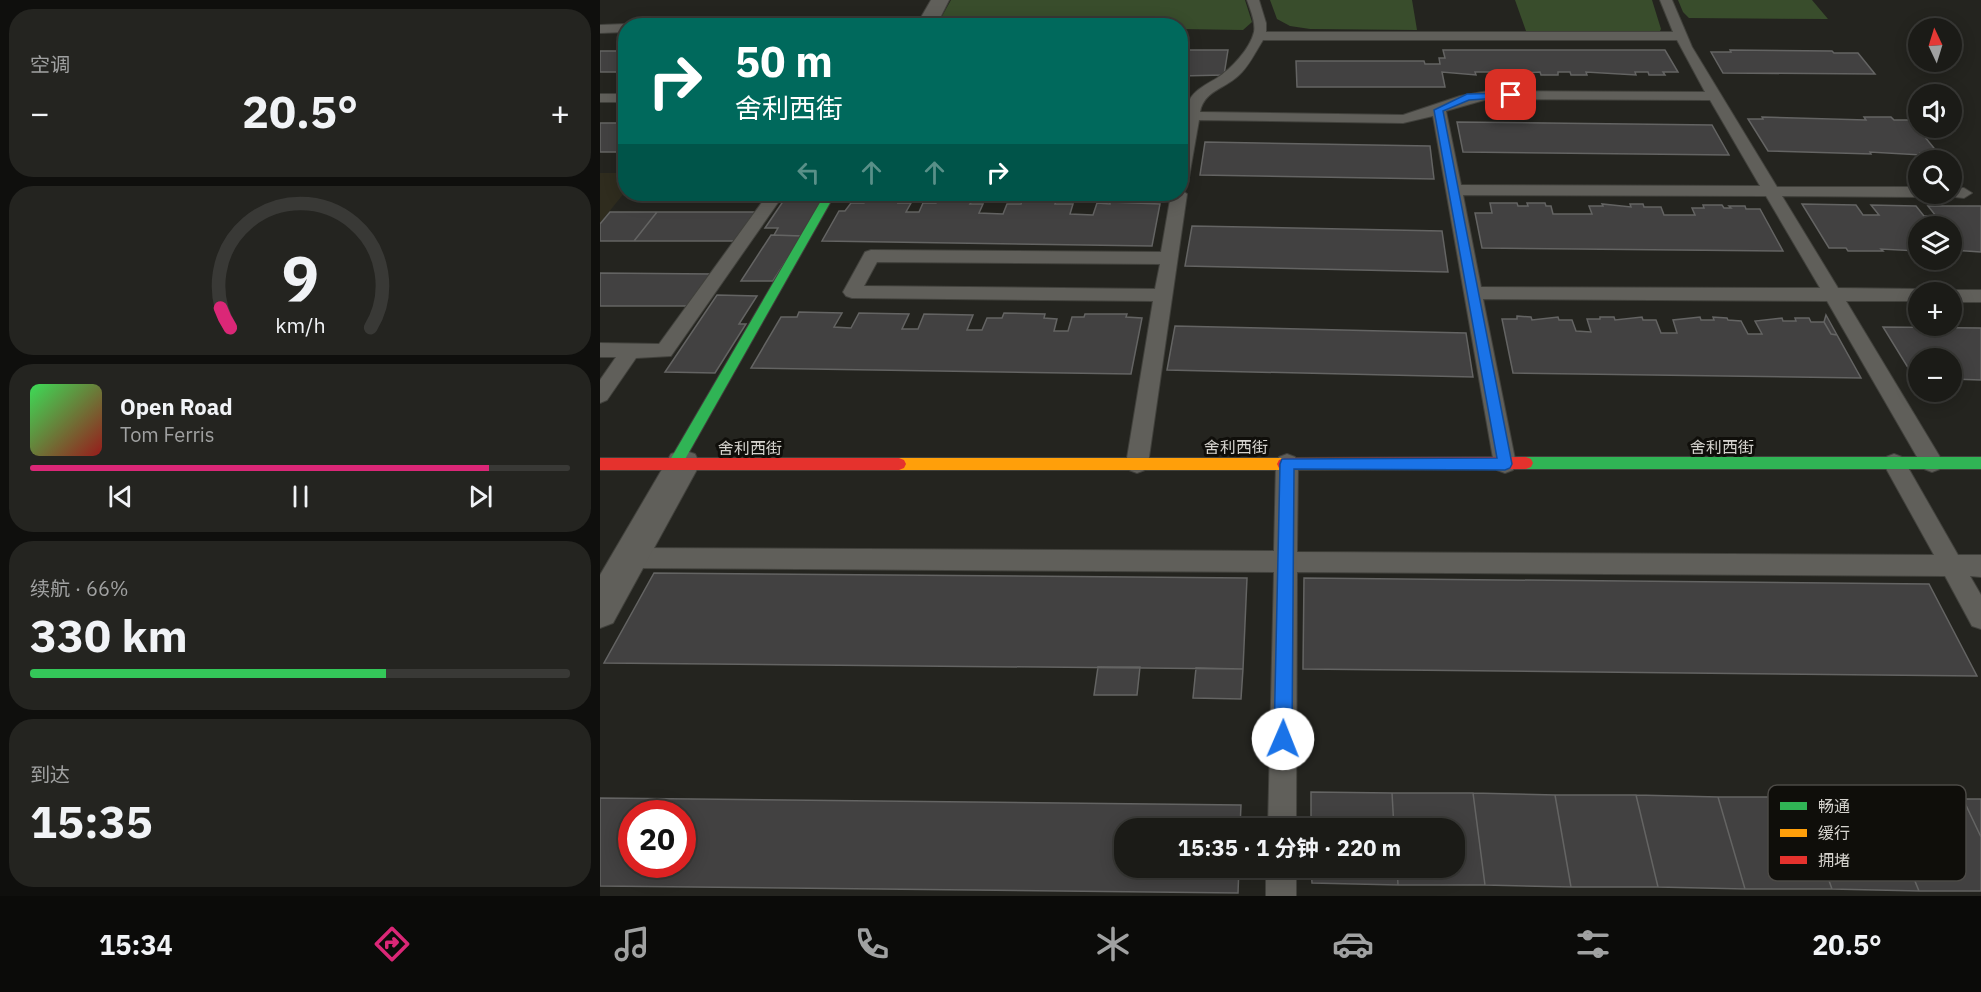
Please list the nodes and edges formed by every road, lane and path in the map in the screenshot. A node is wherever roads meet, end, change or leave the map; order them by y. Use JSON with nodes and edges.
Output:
{"nodes":[{"id":1,"x":940,"y":0,"type":"edge"},
{"id":2,"x":1253,"y":0,"type":"edge"},
{"id":3,"x":1666,"y":0,"type":"edge"},
{"id":4,"x":930,"y":18,"type":"edge"},
{"id":5,"x":618,"y":28,"type":"edge"},
{"id":6,"x":600,"y":29,"type":"edge"},
{"id":7,"x":1258,"y":36,"type":"junction"},
{"id":8,"x":1681,"y":36,"type":"junction"},
{"id":9,"x":1715,"y":96,"type":"junction"},
{"id":10,"x":600,"y":98,"type":"edge"},
{"id":11,"x":618,"y":98,"type":"edge"},
{"id":12,"x":1438,"y":110,"type":"junction"},
{"id":13,"x":1191,"y":116,"type":"junction"},
{"id":14,"x":1188,"y":131,"type":"edge"},
{"id":15,"x":1454,"y":190,"type":"junction"},
{"id":16,"x":1771,"y":192,"type":"junction"},
{"id":17,"x":1908,"y":192,"type":"edge"},
{"id":18,"x":771,"y":201,"type":"edge"},
{"id":19,"x":826,"y":201,"type":"edge"},
{"id":20,"x":1178,"y":201,"type":"edge"},
{"id":21,"x":1169,"y":258,"type":"junction"},
{"id":22,"x":1473,"y":293,"type":"junction"},
{"id":23,"x":1163,"y":295,"type":"junction"},
{"id":24,"x":1832,"y":295,"type":"junction"},
{"id":25,"x":1908,"y":296,"type":"edge"},
{"id":26,"x":1962,"y":296,"type":"edge"},
{"id":27,"x":1981,"y":296,"type":"edge"},
{"id":28,"x":600,"y":350,"type":"edge"},
{"id":29,"x":631,"y":350,"type":"junction"},
{"id":30,"x":600,"y":394,"type":"edge"},
{"id":31,"x":1893,"y":463,"type":"junction"},
{"id":32,"x":1932,"y":463,"type":"junction"},
{"id":33,"x":1981,"y":463,"type":"edge"},
{"id":34,"x":600,"y":464,"type":"edge"},
{"id":35,"x":679,"y":464,"type":"junction"},
{"id":36,"x":1137,"y":464,"type":"junction"},
{"id":37,"x":1287,"y":464,"type":"junction"},
{"id":38,"x":1505,"y":464,"type":"junction"},
{"id":39,"x":630,"y":558,"type":"junction"},
{"id":40,"x":1286,"y":562,"type":"junction"},
{"id":41,"x":1951,"y":566,"type":"junction"},
{"id":42,"x":1981,"y":566,"type":"edge"},
{"id":43,"x":600,"y":610,"type":"edge"},
{"id":44,"x":1981,"y":618,"type":"edge"},
{"id":45,"x":1282,"y":818,"type":"edge"},
{"id":46,"x":1281,"y":878,"type":"edge"},
{"id":47,"x":1281,"y":896,"type":"edge"}],
"edges":[{"from":1,"to":4,"type":"street"},
{"from":2,"to":7,"type":"lane"},
{"from":3,"to":8,"type":"lane"},
{"from":5,"to":6,"type":"lane"},
{"from":7,"to":8,"type":"lane"},
{"from":7,"to":13,"type":"lane"},
{"from":8,"to":9,"type":"lane"},
{"from":9,"to":12,"type":"lane"},
{"from":9,"to":16,"type":"lane"},
{"from":10,"to":11,"type":"lane"},
{"from":12,"to":13,"type":"lane"},
{"from":12,"to":15,"type":"lane"},
{"from":13,"to":14,"type":"lane"},
{"from":15,"to":16,"type":"lane"},
{"from":15,"to":22,"type":"lane"},
{"from":16,"to":17,"type":"lane"},
{"from":16,"to":24,"type":"lane"},
{"from":18,"to":29,"type":"lane"},
{"from":19,"to":35,"type":"street"},
{"from":20,"to":21,"type":"lane"},
{"from":21,"to":23,"type":"lane"},
{"from":21,"to":23,"type":"lane"},
{"from":22,"to":24,"type":"lane"},
{"from":22,"to":38,"type":"lane"},
{"from":23,"to":36,"type":"lane"},
{"from":24,"to":25,"type":"lane"},
{"from":24,"to":32,"type":"lane"},
{"from":26,"to":27,"type":"lane"},
{"from":28,"to":29,"type":"lane"},
{"from":29,"to":30,"type":"lane"},
{"from":31,"to":32,"type":"street","name":"舍利西街"},
{"from":31,"to":38,"type":"street","name":"舍利西街"},
{"from":31,"to":41,"type":"lane"},
{"from":32,"to":33,"type":"street","name":"舍利西街"},
{"from":34,"to":35,"type":"street","name":"舍利西街"},
{"from":35,"to":36,"type":"street","name":"舍利西街"},
{"from":35,"to":39,"type":"street"},
{"from":36,"to":37,"type":"street","name":"舍利西街"},
{"from":37,"to":38,"type":"street","name":"舍利西街"},
{"from":37,"to":40,"type":"lane"},
{"from":39,"to":40,"type":"lane"},
{"from":39,"to":43,"type":"street"},
{"from":40,"to":41,"type":"lane"},
{"from":40,"to":45,"type":"lane"},
{"from":41,"to":42,"type":"lane"},
{"from":41,"to":44,"type":"lane"},
{"from":46,"to":47,"type":"lane"}]}
